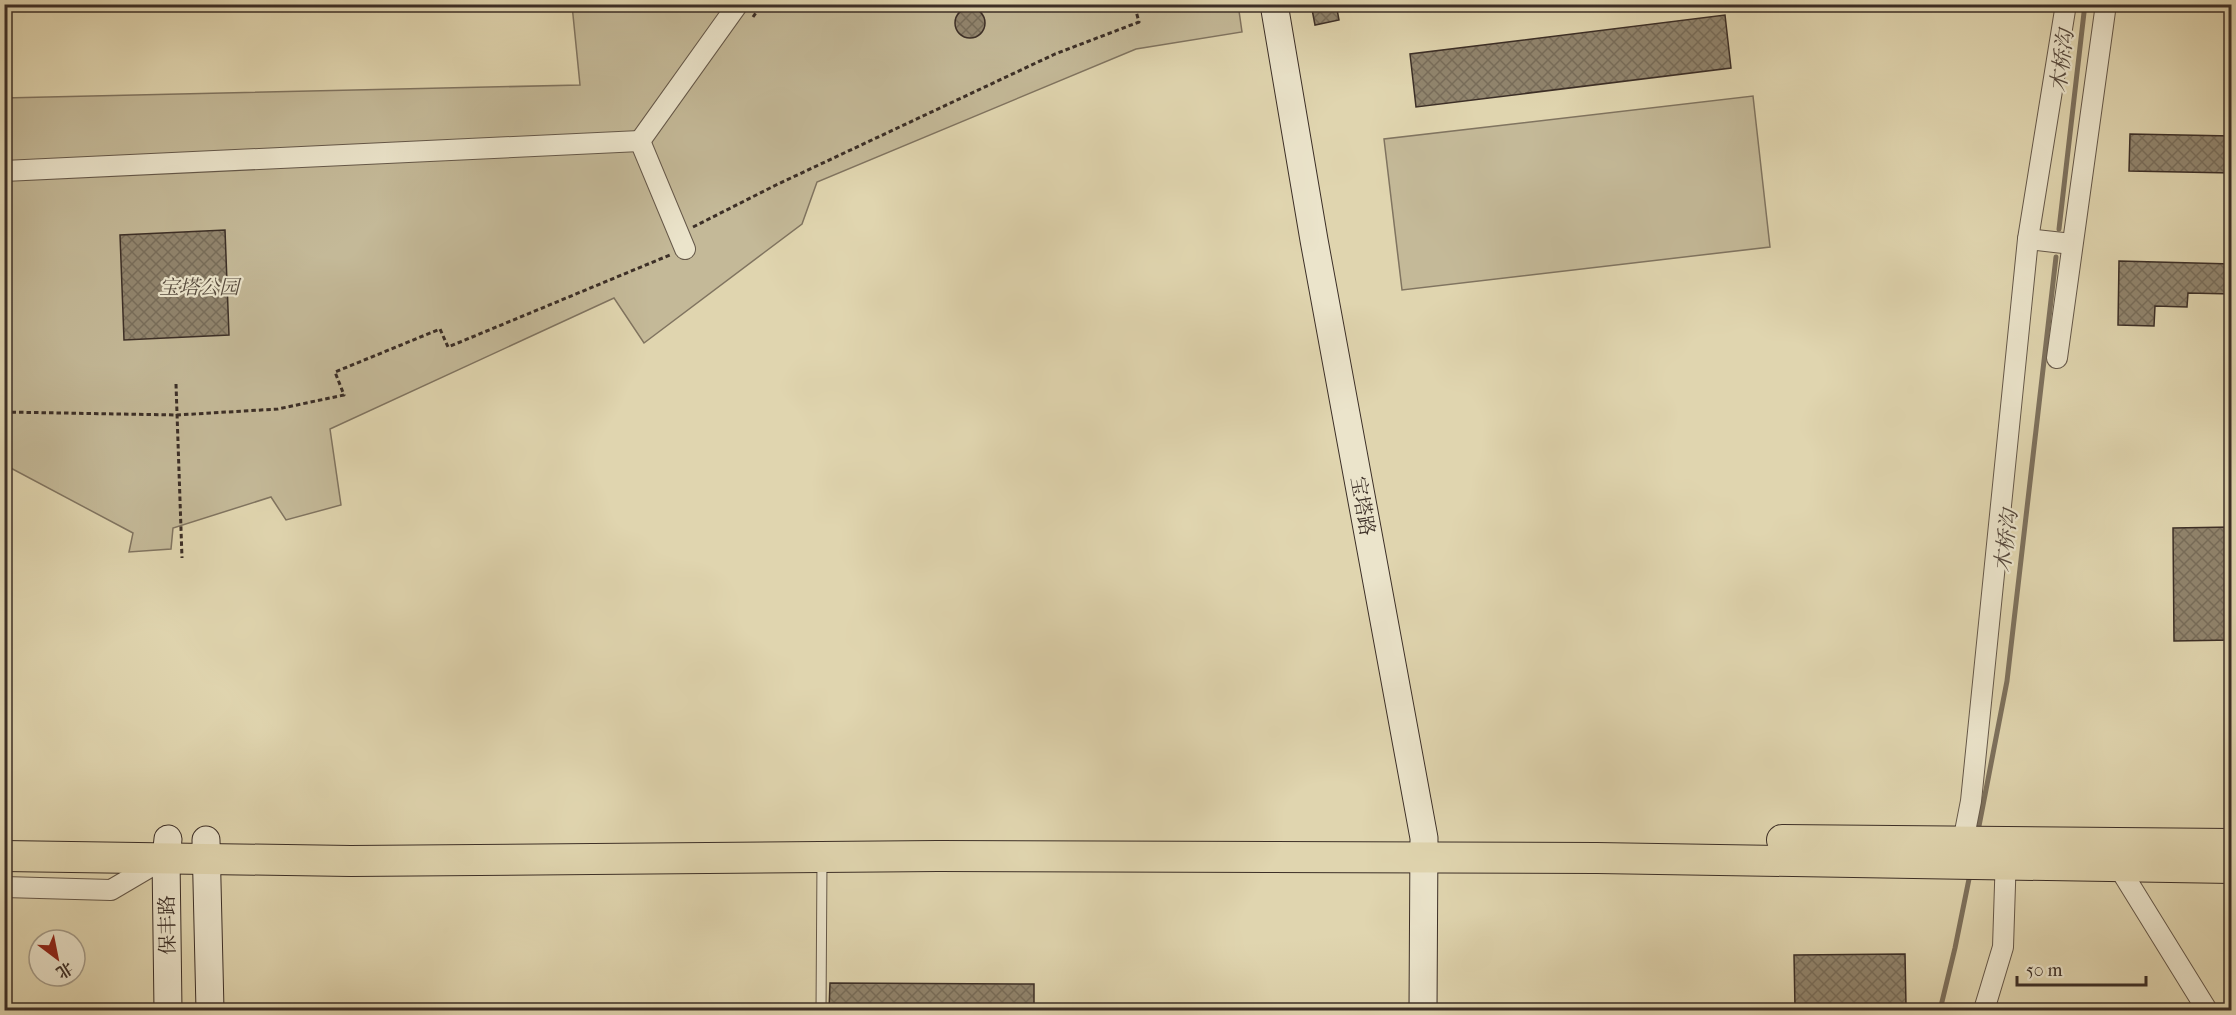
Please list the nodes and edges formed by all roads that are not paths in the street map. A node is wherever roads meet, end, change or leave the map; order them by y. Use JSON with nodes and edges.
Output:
{"nodes":[{"id":1,"x":738,"y":4,"type":"edge"},
{"id":2,"x":1274,"y":4,"type":"edge"},
{"id":3,"x":2066,"y":4,"type":"edge"},
{"id":4,"x":2106,"y":4,"type":"edge"},
{"id":5,"x":640,"y":141,"type":"junction"},
{"id":6,"x":4,"y":171,"type":"edge"},
{"id":7,"x":2028,"y":239,"type":"junction"},
{"id":8,"x":682,"y":242,"type":"road end"},
{"id":9,"x":2072,"y":244,"type":"junction"},
{"id":10,"x":2057,"y":358,"type":"dead end"},
{"id":11,"x":4,"y":835,"type":"edge"},
{"id":12,"x":2232,"y":844,"type":"edge"},
{"id":13,"x":1062,"y":847,"type":"junction"},
{"id":14,"x":167,"y":848,"type":"junction"},
{"id":15,"x":1423,"y":848,"type":"junction"},
{"id":16,"x":206,"y":849,"type":"junction"},
{"id":17,"x":1961,"y":853,"type":"junction"},
{"id":18,"x":2006,"y":853,"type":"junction"},
{"id":19,"x":4,"y":856,"type":"edge"},
{"id":20,"x":822,"y":857,"type":"junction"},
{"id":21,"x":2118,"y":866,"type":"junction"},
{"id":22,"x":2232,"y":868,"type":"edge"},
{"id":23,"x":4,"y":887,"type":"edge"},
{"id":24,"x":168,"y":1011,"type":"edge"},
{"id":25,"x":210,"y":1011,"type":"edge"},
{"id":26,"x":821,"y":1011,"type":"edge"},
{"id":27,"x":1423,"y":1011,"type":"edge"},
{"id":28,"x":1984,"y":1011,"type":"edge"},
{"id":29,"x":2207,"y":1011,"type":"edge"}],
"edges":[{"from":1,"to":5,"type":"street"},
{"from":2,"to":15,"type":"street","name":"宝塔路"},
{"from":3,"to":7,"type":"street"},
{"from":4,"to":9,"type":"street"},
{"from":5,"to":6,"type":"street"},
{"from":5,"to":8,"type":"street"},
{"from":7,"to":9,"type":"street"},
{"from":7,"to":17,"type":"street"},
{"from":9,"to":10,"type":"street"},
{"from":11,"to":14,"type":"main road"},
{"from":12,"to":18,"type":"main road"},
{"from":13,"to":15,"type":"main road"},
{"from":13,"to":16,"type":"main road"},
{"from":13,"to":20,"type":"main road"},
{"from":14,"to":16,"type":"main road"},
{"from":14,"to":19,"type":"main road"},
{"from":14,"to":23,"type":"street"},
{"from":14,"to":24,"type":"street","name":"保丰路"},
{"from":15,"to":17,"type":"main road"},
{"from":15,"to":27,"type":"street","name":"宝塔路"},
{"from":16,"to":20,"type":"main road"},
{"from":16,"to":25,"type":"street","name":"保丰路"},
{"from":17,"to":18,"type":"main road"},
{"from":18,"to":21,"type":"main road"},
{"from":18,"to":28,"type":"street"},
{"from":20,"to":26,"type":"lane"},
{"from":21,"to":22,"type":"main road"},
{"from":21,"to":29,"type":"street"}]}
